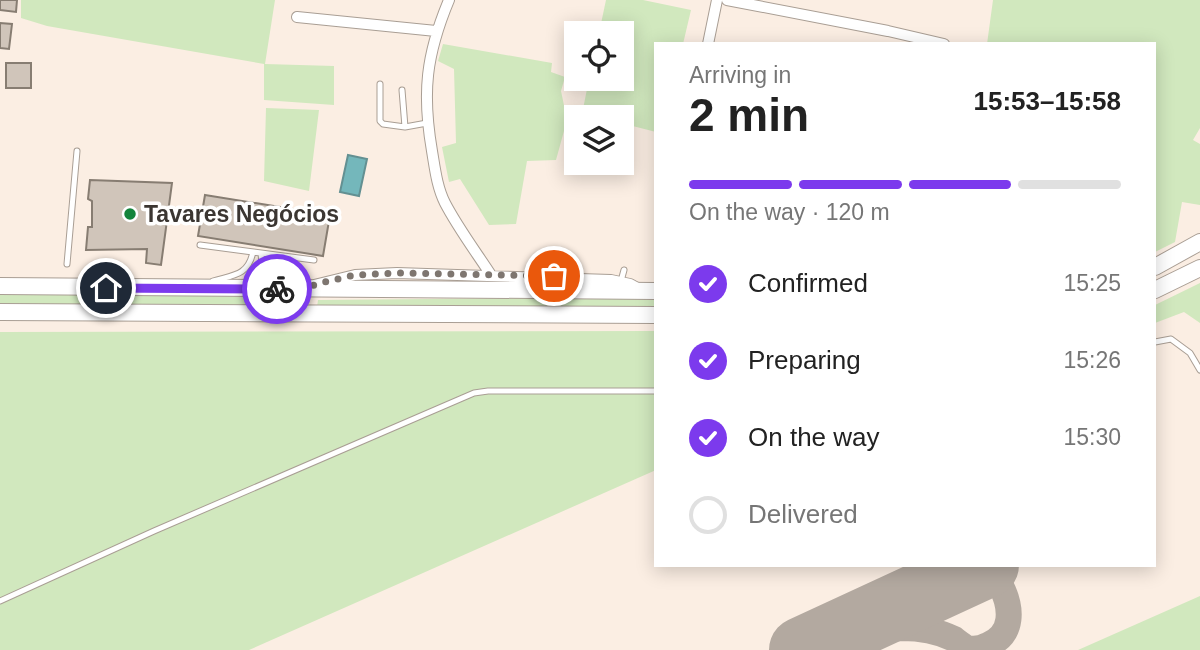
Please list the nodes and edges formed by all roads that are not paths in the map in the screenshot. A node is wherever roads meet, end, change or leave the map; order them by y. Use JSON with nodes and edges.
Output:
{"nodes":[{"id":1,"x":449,"y":0,"type":"edge"},
{"id":2,"x":716,"y":0,"type":"edge"},
{"id":3,"x":727,"y":0,"type":"edge"},
{"id":4,"x":297,"y":17,"type":"dead end"},
{"id":5,"x":436,"y":30,"type":"junction"},
{"id":6,"x":888,"y":31,"type":"junction"},
{"id":7,"x":708,"y":42,"type":"edge"},
{"id":8,"x":885,"y":42,"type":"edge"},
{"id":9,"x":935,"y":42,"type":"edge"},
{"id":10,"x":380,"y":85,"type":"dead end"},
{"id":11,"x":402,"y":90,"type":"dead end"},
{"id":12,"x":427,"y":122,"type":"junction"},
{"id":13,"x":405,"y":127,"type":"junction"},
{"id":14,"x":77,"y":151,"type":"dead end"},
{"id":15,"x":1200,"y":242,"type":"edge"},
{"id":16,"x":200,"y":245,"type":"dead end"},
{"id":17,"x":253,"y":252,"type":"junction"},
{"id":18,"x":261,"y":253,"type":"junction"},
{"id":19,"x":314,"y":260,"type":"dead end"},
{"id":20,"x":67,"y":264,"type":"dead end"},
{"id":21,"x":1156,"y":266,"type":"edge"},
{"id":22,"x":1200,"y":268,"type":"edge"},
{"id":23,"x":491,"y":275,"type":"junction"},
{"id":24,"x":429,"y":282,"type":"junction"},
{"id":25,"x":0,"y":286,"type":"edge"},
{"id":26,"x":186,"y":288,"type":"junction"},
{"id":27,"x":310,"y":288,"type":"junction"},
{"id":28,"x":1156,"y":290,"type":"edge"},
{"id":29,"x":650,"y":291,"type":"edge"},
{"id":30,"x":0,"y":312,"type":"edge"},
{"id":31,"x":308,"y":313,"type":"junction"},
{"id":32,"x":654,"y":315,"type":"edge"},
{"id":33,"x":1156,"y":342,"type":"edge"},
{"id":34,"x":1200,"y":370,"type":"edge"},
{"id":35,"x":654,"y":391,"type":"edge"},
{"id":36,"x":0,"y":601,"type":"edge"}],
"edges":[{"from":1,"to":5,"type":"street"},
{"from":2,"to":7,"type":"street"},
{"from":3,"to":6,"type":"street"},
{"from":4,"to":5,"type":"street"},
{"from":5,"to":12,"type":"street"},
{"from":6,"to":8,"type":"street"},
{"from":6,"to":9,"type":"street"},
{"from":10,"to":13,"type":"lane"},
{"from":11,"to":13,"type":"lane"},
{"from":12,"to":13,"type":"lane"},
{"from":12,"to":23,"type":"street"},
{"from":14,"to":20,"type":"lane"},
{"from":15,"to":21,"type":"main road"},
{"from":16,"to":17,"type":"lane"},
{"from":17,"to":18,"type":"lane"},
{"from":17,"to":26,"type":"lane"},
{"from":18,"to":19,"type":"lane"},
{"from":18,"to":27,"type":"lane"},
{"from":22,"to":28,"type":"main road"},
{"from":23,"to":24,"type":"street"},
{"from":23,"to":29,"type":"street"},
{"from":24,"to":27,"type":"main road"},
{"from":24,"to":29,"type":"main road"},
{"from":25,"to":26,"type":"main road"},
{"from":26,"to":27,"type":"main road"},
{"from":27,"to":31,"type":"main road"},
{"from":30,"to":31,"type":"main road"},
{"from":31,"to":32,"type":"main road"},
{"from":33,"to":34,"type":"lane"},
{"from":35,"to":36,"type":"lane"}]}
